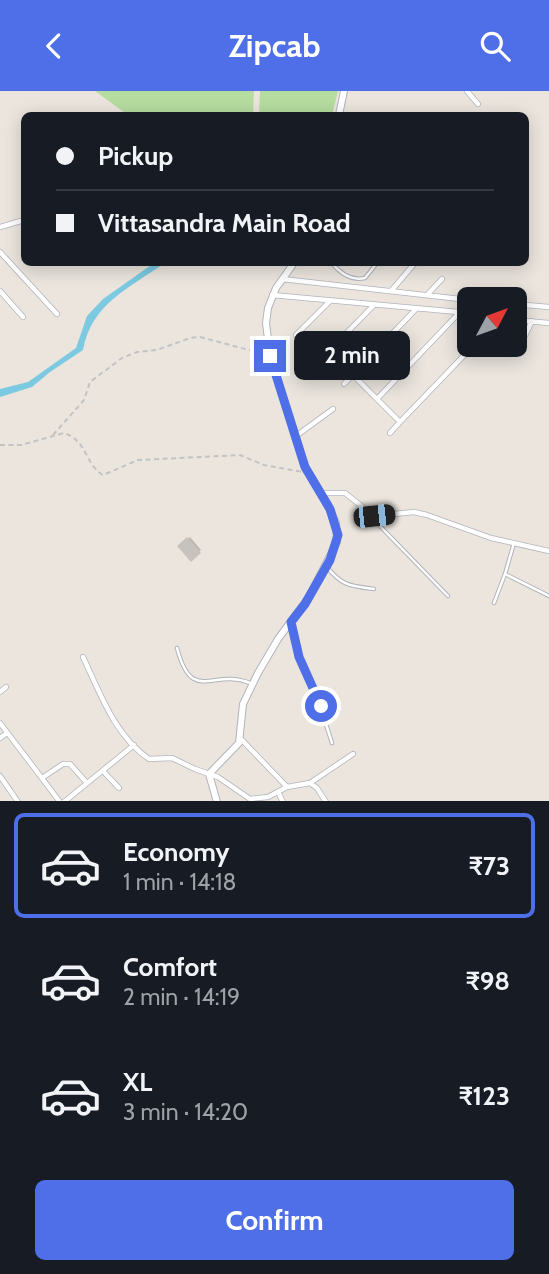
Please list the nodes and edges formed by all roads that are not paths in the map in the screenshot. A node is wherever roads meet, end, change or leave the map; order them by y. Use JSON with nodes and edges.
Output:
{"nodes":[{"id":1,"x":344,"y":91,"type":"edge"},
{"id":2,"x":467,"y":91,"type":"edge"},
{"id":3,"x":478,"y":104,"type":"dead end"},
{"id":4,"x":340,"y":112,"type":"edge"},
{"id":5,"x":21,"y":222,"type":"edge"},
{"id":6,"x":0,"y":226,"type":"edge"},
{"id":7,"x":0,"y":251,"type":"edge"},
{"id":8,"x":292,"y":266,"type":"edge"},
{"id":9,"x":335,"y":266,"type":"edge"},
{"id":10,"x":375,"y":266,"type":"edge"},
{"id":11,"x":412,"y":266,"type":"edge"},
{"id":12,"x":282,"y":279,"type":"junction"},
{"id":13,"x":442,"y":279,"type":"dead end"},
{"id":14,"x":0,"y":291,"type":"edge"},
{"id":15,"x":391,"y":291,"type":"junction"},
{"id":16,"x":272,"y":295,"type":"junction"},
{"id":17,"x":427,"y":295,"type":"junction"},
{"id":18,"x":457,"y":299,"type":"edge"},
{"id":19,"x":331,"y":300,"type":"junction"},
{"id":20,"x":374,"y":305,"type":"junction"},
{"id":21,"x":527,"y":305,"type":"edge"},
{"id":22,"x":549,"y":307,"type":"edge"},
{"id":23,"x":416,"y":309,"type":"junction"},
{"id":24,"x":457,"y":313,"type":"edge"},
{"id":25,"x":57,"y":314,"type":"dead end"},
{"id":26,"x":457,"y":315,"type":"edge"},
{"id":27,"x":23,"y":317,"type":"dead end"},
{"id":28,"x":527,"y":321,"type":"edge"},
{"id":29,"x":532,"y":321,"type":"junction"},
{"id":30,"x":549,"y":323,"type":"edge"},
{"id":31,"x":527,"y":331,"type":"edge"},
{"id":32,"x":296,"y":335,"type":"dead end"},
{"id":33,"x":462,"y":357,"type":"edge"},
{"id":34,"x":320,"y":360,"type":"dead end"},
{"id":35,"x":353,"y":375,"type":"junction"},
{"id":36,"x":344,"y":384,"type":"dead end"},
{"id":37,"x":377,"y":398,"type":"junction"},
{"id":38,"x":333,"y":409,"type":"dead end"},
{"id":39,"x":400,"y":422,"type":"junction"},
{"id":40,"x":390,"y":433,"type":"dead end"},
{"id":41,"x":295,"y":437,"type":"junction"},
{"id":42,"x":320,"y":493,"type":"junction"},
{"id":43,"x":374,"y":516,"type":"junction"},
{"id":44,"x":514,"y":543,"type":"junction"},
{"id":45,"x":549,"y":551,"type":"edge"},
{"id":46,"x":326,"y":566,"type":"junction"},
{"id":47,"x":505,"y":574,"type":"junction"},
{"id":48,"x":374,"y":589,"type":"dead end"},
{"id":49,"x":448,"y":596,"type":"dead end"},
{"id":50,"x":549,"y":596,"type":"edge"},
{"id":51,"x":494,"y":603,"type":"dead end"},
{"id":52,"x":291,"y":622,"type":"junction"},
{"id":53,"x":177,"y":648,"type":"dead end"},
{"id":54,"x":83,"y":657,"type":"dead end"},
{"id":55,"x":253,"y":684,"type":"junction"},
{"id":56,"x":6,"y":687,"type":"dead end"},
{"id":57,"x":0,"y":692,"type":"edge"},
{"id":58,"x":0,"y":723,"type":"edge"},
{"id":59,"x":7,"y":733,"type":"junction"},
{"id":60,"x":0,"y":738,"type":"edge"},
{"id":61,"x":240,"y":739,"type":"junction"},
{"id":62,"x":332,"y":743,"type":"dead end"},
{"id":63,"x":134,"y":745,"type":"junction"},
{"id":64,"x":353,"y":754,"type":"dead end"},
{"id":65,"x":103,"y":771,"type":"junction"},
{"id":66,"x":209,"y":773,"type":"junction"},
{"id":67,"x":0,"y":776,"type":"edge"},
{"id":68,"x":42,"y":778,"type":"junction"},
{"id":69,"x":87,"y":783,"type":"junction"},
{"id":70,"x":310,"y":783,"type":"junction"},
{"id":71,"x":287,"y":787,"type":"junction"},
{"id":72,"x":119,"y":788,"type":"dead end"},
{"id":73,"x":278,"y":792,"type":"junction"},
{"id":74,"x":18,"y":801,"type":"edge"},
{"id":75,"x":62,"y":801,"type":"edge"},
{"id":76,"x":216,"y":801,"type":"edge"},
{"id":77,"x":284,"y":801,"type":"edge"},
{"id":78,"x":326,"y":801,"type":"edge"}],
"edges":[{"from":1,"to":4,"type":"street"},
{"from":2,"to":3,"type":"street"},
{"from":5,"to":6,"type":"street"},
{"from":7,"to":25,"type":"street"},
{"from":8,"to":12,"type":"street"},
{"from":9,"to":10,"type":"lane"},
{"from":11,"to":15,"type":"street"},
{"from":12,"to":15,"type":"street"},
{"from":12,"to":16,"type":"street"},
{"from":13,"to":17,"type":"street"},
{"from":14,"to":27,"type":"street"},
{"from":15,"to":17,"type":"street"},
{"from":16,"to":19,"type":"street"},
{"from":16,"to":41,"type":"street"},
{"from":17,"to":18,"type":"street"},
{"from":19,"to":20,"type":"street"},
{"from":19,"to":32,"type":"street"},
{"from":20,"to":23,"type":"street"},
{"from":20,"to":34,"type":"street"},
{"from":21,"to":22,"type":"street"},
{"from":23,"to":24,"type":"street"},
{"from":23,"to":35,"type":"street"},
{"from":26,"to":37,"type":"street"},
{"from":28,"to":29,"type":"street"},
{"from":29,"to":30,"type":"street"},
{"from":29,"to":31,"type":"street"},
{"from":33,"to":39,"type":"street"},
{"from":35,"to":36,"type":"street"},
{"from":35,"to":37,"type":"street"},
{"from":37,"to":39,"type":"street"},
{"from":38,"to":41,"type":"street"},
{"from":39,"to":40,"type":"street"},
{"from":41,"to":42,"type":"street"},
{"from":42,"to":43,"type":"street"},
{"from":42,"to":46,"type":"street"},
{"from":43,"to":44,"type":"street"},
{"from":43,"to":49,"type":"lane"},
{"from":44,"to":45,"type":"street"},
{"from":44,"to":47,"type":"lane"},
{"from":46,"to":48,"type":"lane"},
{"from":46,"to":52,"type":"street"},
{"from":47,"to":50,"type":"lane"},
{"from":47,"to":51,"type":"lane"},
{"from":52,"to":55,"type":"street"},
{"from":52,"to":62,"type":"lane"},
{"from":53,"to":55,"type":"lane"},
{"from":54,"to":63,"type":"street"},
{"from":55,"to":61,"type":"street"},
{"from":56,"to":57,"type":"street"},
{"from":58,"to":59,"type":"street"},
{"from":59,"to":60,"type":"street"},
{"from":59,"to":68,"type":"street"},
{"from":61,"to":66,"type":"street"},
{"from":61,"to":71,"type":"street"},
{"from":63,"to":65,"type":"street"},
{"from":63,"to":66,"type":"street"},
{"from":64,"to":70,"type":"street"},
{"from":65,"to":69,"type":"street"},
{"from":65,"to":72,"type":"street"},
{"from":66,"to":73,"type":"street"},
{"from":66,"to":76,"type":"street"},
{"from":67,"to":74,"type":"street"},
{"from":68,"to":69,"type":"street"},
{"from":68,"to":75,"type":"street"},
{"from":69,"to":75,"type":"street"},
{"from":70,"to":71,"type":"street"},
{"from":70,"to":78,"type":"street"},
{"from":71,"to":73,"type":"street"},
{"from":73,"to":77,"type":"street"}]}
